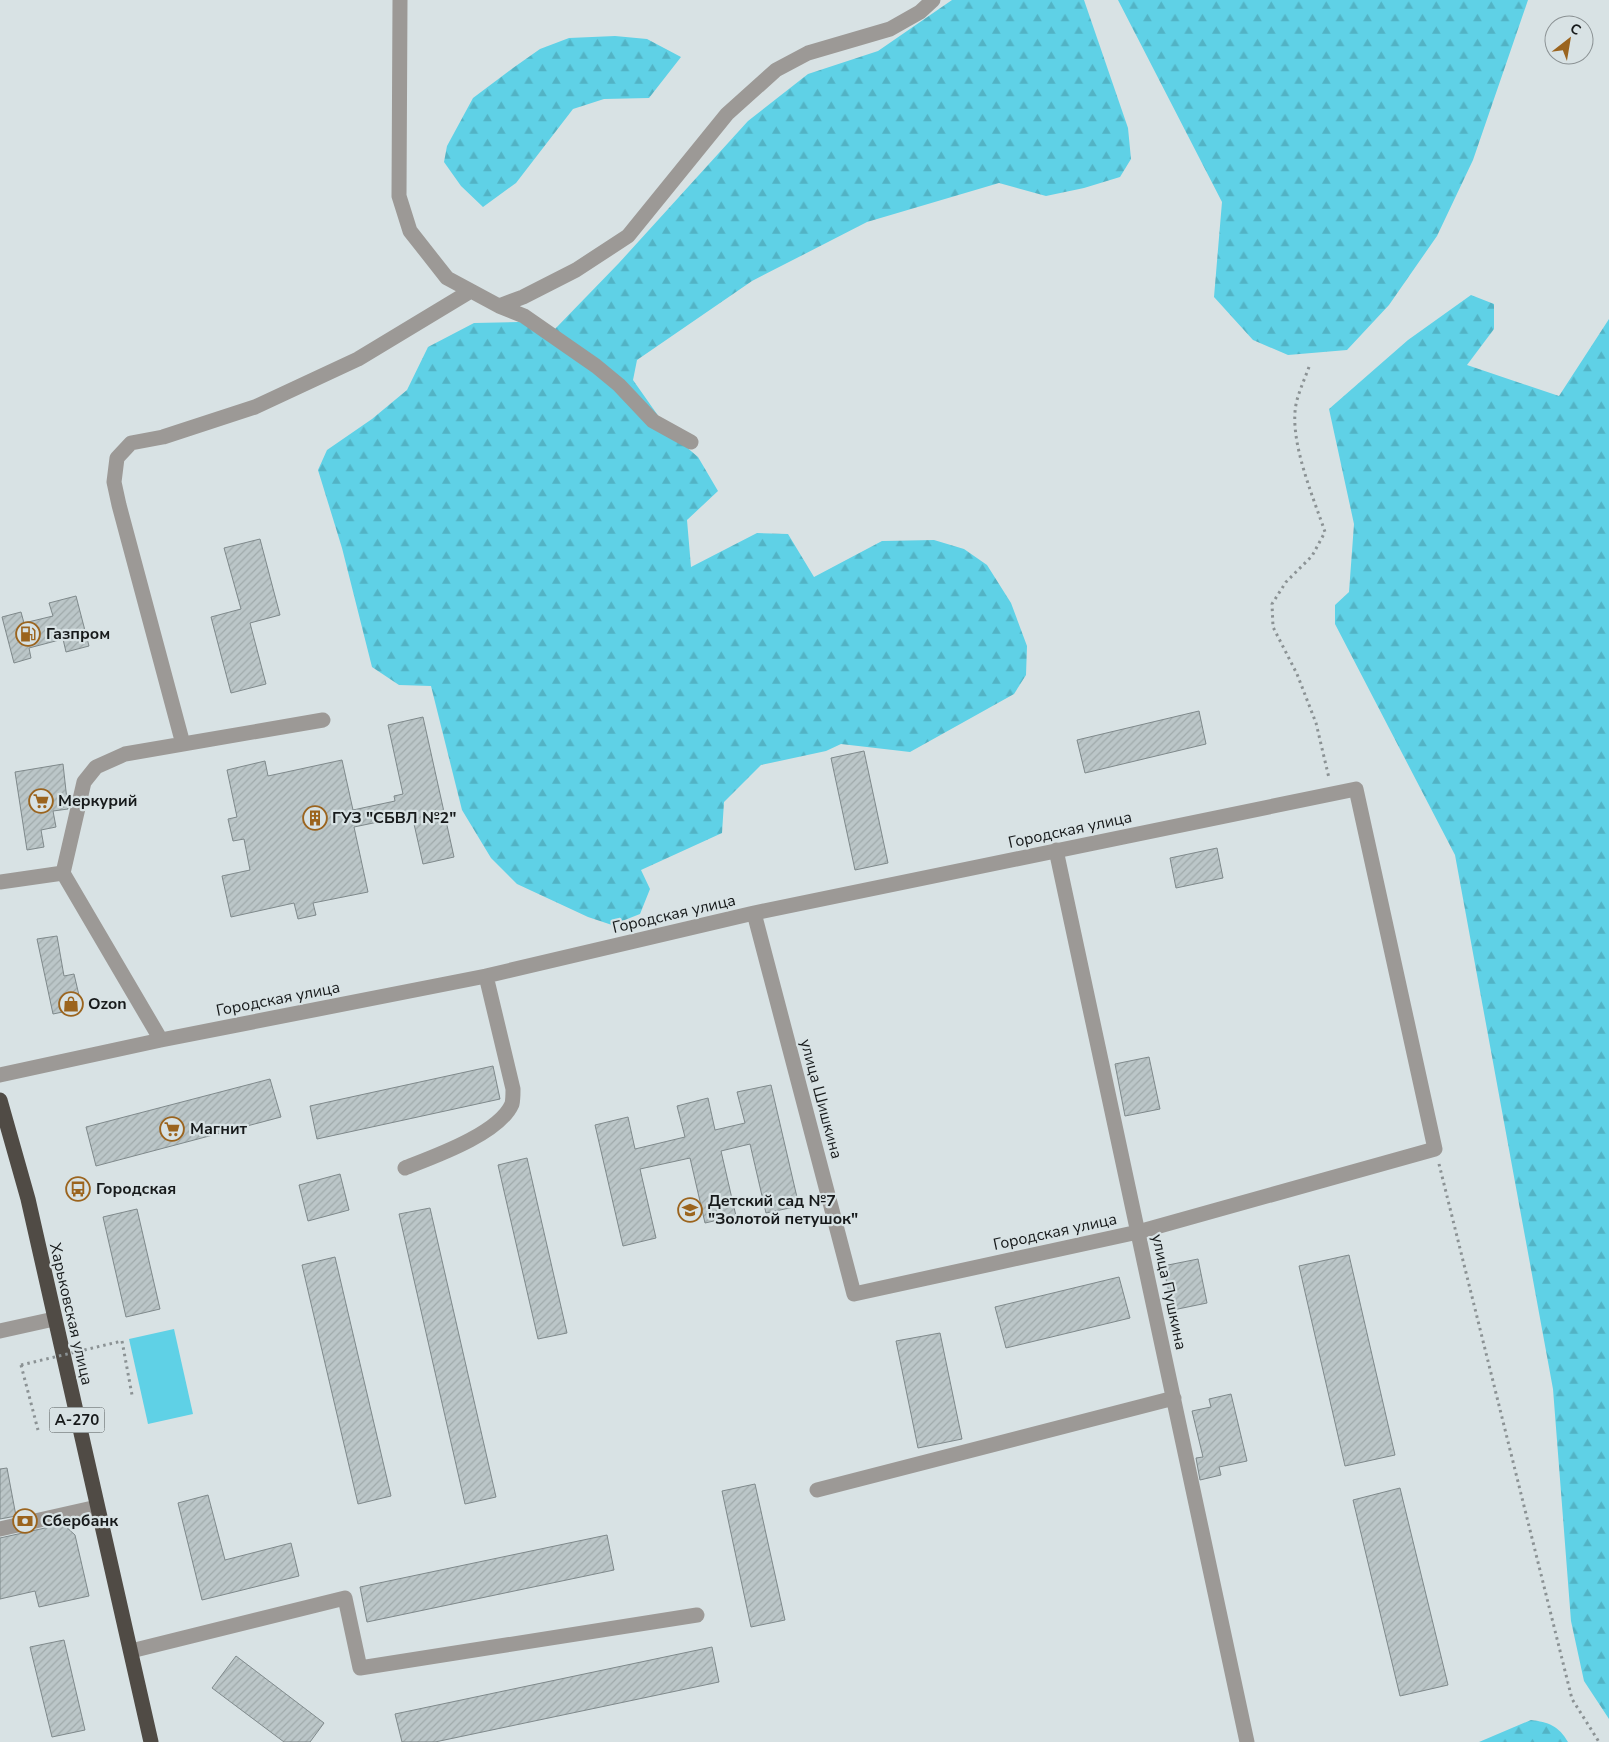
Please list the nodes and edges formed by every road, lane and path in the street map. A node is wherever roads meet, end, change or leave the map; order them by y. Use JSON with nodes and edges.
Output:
{"nodes":[{"id":1,"x":400,"y":0,"type":"edge"},
{"id":2,"x":933,"y":0,"type":"edge"},
{"id":3,"x":469,"y":292,"type":"junction"},
{"id":4,"x":499,"y":306,"type":"junction"},
{"id":5,"x":1309,"y":367,"type":"dead end"},
{"id":6,"x":691,"y":442,"type":"dead end"},
{"id":7,"x":323,"y":720,"type":"dead end"},
{"id":8,"x":183,"y":744,"type":"junction"},
{"id":9,"x":1332,"y":793,"type":"junction"},
{"id":10,"x":1056,"y":850,"type":"junction"},
{"id":11,"x":63,"y":873,"type":"junction"},
{"id":12,"x":0,"y":882,"type":"edge"},
{"id":13,"x":754,"y":913,"type":"junction"},
{"id":14,"x":486,"y":976,"type":"junction"},
{"id":15,"x":161,"y":1040,"type":"junction"},
{"id":16,"x":0,"y":1075,"type":"edge"},
{"id":17,"x":0,"y":1100,"type":"edge"},
{"id":18,"x":1435,"y":1149,"type":"junction"},
{"id":19,"x":405,"y":1168,"type":"dead end"},
{"id":20,"x":1138,"y":1232,"type":"junction"},
{"id":21,"x":854,"y":1294,"type":"joint"},
{"id":22,"x":54,"y":1318,"type":"junction"},
{"id":23,"x":0,"y":1331,"type":"edge"},
{"id":24,"x":132,"y":1394,"type":"dead end"},
{"id":25,"x":1174,"y":1398,"type":"junction"},
{"id":26,"x":38,"y":1430,"type":"dead end"},
{"id":27,"x":817,"y":1490,"type":"dead end"},
{"id":28,"x":97,"y":1507,"type":"junction"},
{"id":29,"x":0,"y":1529,"type":"edge"},
{"id":30,"x":697,"y":1615,"type":"dead end"},
{"id":31,"x":131,"y":1652,"type":"junction"},
{"id":32,"x":151,"y":1742,"type":"edge"},
{"id":33,"x":1248,"y":1742,"type":"edge"},
{"id":34,"x":1599,"y":1742,"type":"edge"}],
"edges":[{"from":1,"to":3,"type":"street"},
{"from":2,"to":4,"type":"street"},
{"from":3,"to":4,"type":"street"},
{"from":3,"to":8,"type":"street"},
{"from":4,"to":6,"type":"street"},
{"from":5,"to":9,"type":"path"},
{"from":7,"to":8,"type":"street"},
{"from":8,"to":11,"type":"street"},
{"from":9,"to":10,"type":"street","name":"Городская улица"},
{"from":9,"to":18,"type":"street","name":"Городская улица"},
{"from":10,"to":13,"type":"street","name":"Городская улица"},
{"from":10,"to":20,"type":"street","name":"улица Пушкина"},
{"from":11,"to":12,"type":"street"},
{"from":11,"to":15,"type":"street"},
{"from":13,"to":14,"type":"street","name":"Городская улица"},
{"from":13,"to":21,"type":"street","name":"улица Шишкина"},
{"from":14,"to":15,"type":"street","name":"Городская улица"},
{"from":14,"to":19,"type":"street"},
{"from":15,"to":16,"type":"street","name":"Городская улица"},
{"from":17,"to":22,"type":"highway","name":"Харьковская улица","number":"А-270"},
{"from":18,"to":20,"type":"street","name":"Городская улица"},
{"from":18,"to":34,"type":"path"},
{"from":20,"to":21,"type":"street","name":"Городская улица"},
{"from":20,"to":25,"type":"street","name":"улица Пушкина"},
{"from":22,"to":23,"type":"street"},
{"from":22,"to":28,"type":"highway","name":"Харьковская улица","number":"А-270"},
{"from":24,"to":26,"type":"path","bridge":true},
{"from":25,"to":27,"type":"street"},
{"from":25,"to":33,"type":"street","name":"улица Пушкина"},
{"from":28,"to":29,"type":"street"},
{"from":28,"to":31,"type":"highway","name":"Харьковская улица","number":"А-270"},
{"from":30,"to":31,"type":"street"},
{"from":31,"to":32,"type":"highway","name":"Харьковская улица","number":"А-270"}]}
